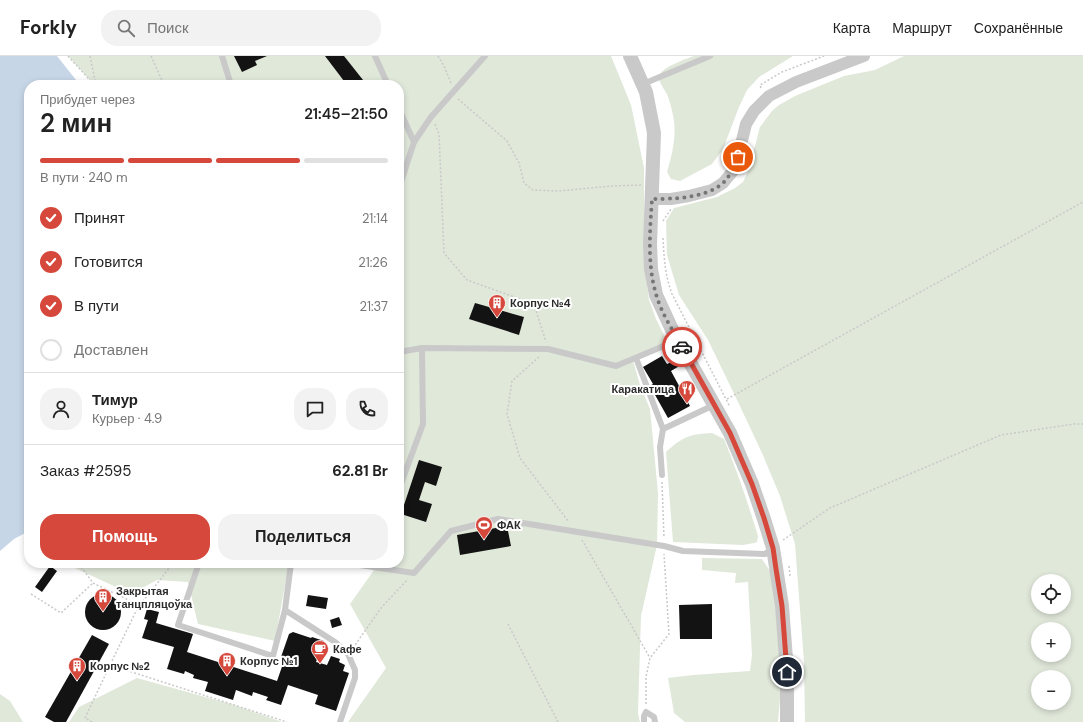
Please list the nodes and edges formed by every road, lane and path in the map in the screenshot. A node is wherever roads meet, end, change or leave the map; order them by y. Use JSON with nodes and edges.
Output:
{"nodes":[{"id":1,"x":68,"y":56,"type":"edge"},
{"id":2,"x":90,"y":56,"type":"edge"},
{"id":3,"x":151,"y":56,"type":"edge"},
{"id":4,"x":222,"y":56,"type":"edge"},
{"id":5,"x":375,"y":56,"type":"edge"},
{"id":6,"x":438,"y":56,"type":"edge"},
{"id":7,"x":485,"y":56,"type":"edge"},
{"id":8,"x":630,"y":56,"type":"edge"},
{"id":9,"x":710,"y":56,"type":"edge"},
{"id":10,"x":864,"y":56,"type":"edge"},
{"id":11,"x":90,"y":80,"type":"edge"},
{"id":12,"x":95,"y":80,"type":"edge"},
{"id":13,"x":162,"y":80,"type":"edge"},
{"id":14,"x":230,"y":80,"type":"edge"},
{"id":15,"x":386,"y":80,"type":"edge"},
{"id":16,"x":643,"y":84,"type":"junction"},
{"id":17,"x":454,"y":91,"type":"junction"},
{"id":18,"x":404,"y":120,"type":"edge"},
{"id":19,"x":414,"y":142,"type":"junction"},
{"id":20,"x":404,"y":173,"type":"edge"},
{"id":21,"x":642,"y":185,"type":"dead end"},
{"id":22,"x":652,"y":199,"type":"junction"},
{"id":23,"x":1083,"y":202,"type":"edge"},
{"id":24,"x":671,"y":209,"type":"dead end"},
{"id":25,"x":662,"y":222,"type":"dead end"},
{"id":26,"x":678,"y":340,"type":"junction"},
{"id":27,"x":422,"y":348,"type":"junction"},
{"id":28,"x":404,"y":351,"type":"edge"},
{"id":29,"x":636,"y":358,"type":"junction"},
{"id":30,"x":714,"y":406,"type":"junction"},
{"id":31,"x":1083,"y":424,"type":"edge"},
{"id":32,"x":663,"y":429,"type":"junction"},
{"id":33,"x":404,"y":475,"type":"edge"},
{"id":34,"x":662,"y":475,"type":"joint"},
{"id":35,"x":664,"y":546,"type":"junction"},
{"id":36,"x":773,"y":548,"type":"junction"},
{"id":37,"x":82,"y":568,"type":"edge"},
{"id":38,"x":169,"y":568,"type":"edge"},
{"id":39,"x":197,"y":568,"type":"edge"},
{"id":40,"x":290,"y":568,"type":"edge"},
{"id":41,"x":390,"y":568,"type":"edge"},
{"id":42,"x":414,"y":573,"type":"junction"},
{"id":43,"x":93,"y":583,"type":"junction"},
{"id":44,"x":31,"y":594,"type":"dead end"},
{"id":45,"x":139,"y":605,"type":"junction"},
{"id":46,"x":285,"y":610,"type":"junction"},
{"id":47,"x":508,"y":624,"type":"dead end"},
{"id":48,"x":348,"y":654,"type":"junction"},
{"id":49,"x":110,"y":665,"type":"junction"},
{"id":50,"x":646,"y":712,"type":"junction"},
{"id":51,"x":92,"y":722,"type":"edge"},
{"id":52,"x":287,"y":722,"type":"edge"},
{"id":53,"x":340,"y":722,"type":"edge"},
{"id":54,"x":558,"y":722,"type":"edge"},
{"id":55,"x":644,"y":722,"type":"edge"},
{"id":56,"x":655,"y":722,"type":"edge"},
{"id":57,"x":787,"y":722,"type":"edge"}],
"edges":[{"from":1,"to":11,"type":"path"},
{"from":2,"to":12,"type":"path"},
{"from":3,"to":13,"type":"path"},
{"from":4,"to":14,"type":"lane"},
{"from":5,"to":15,"type":"lane"},
{"from":6,"to":17,"type":"path"},
{"from":7,"to":17,"type":"lane"},
{"from":8,"to":16,"type":"street"},
{"from":9,"to":16,"type":"lane"},
{"from":10,"to":22,"type":"street"},
{"from":16,"to":22,"type":"street"},
{"from":17,"to":19,"type":"lane"},
{"from":17,"to":21,"type":"path"},
{"from":18,"to":19,"type":"lane"},
{"from":19,"to":20,"type":"lane"},
{"from":22,"to":26,"type":"street"},
{"from":23,"to":30,"type":"path"},
{"from":24,"to":25,"type":"path"},
{"from":26,"to":29,"type":"lane"},
{"from":26,"to":30,"type":"street"},
{"from":27,"to":28,"type":"lane"},
{"from":27,"to":29,"type":"lane"},
{"from":27,"to":33,"type":"lane"},
{"from":29,"to":32,"type":"lane"},
{"from":30,"to":32,"type":"lane"},
{"from":30,"to":36,"type":"street"},
{"from":31,"to":36,"type":"path"},
{"from":32,"to":34,"type":"lane"},
{"from":34,"to":35,"type":"path"},
{"from":35,"to":36,"type":"lane"},
{"from":35,"to":42,"type":"lane"},
{"from":35,"to":50,"type":"path"},
{"from":36,"to":57,"type":"street"},
{"from":37,"to":43,"type":"path"},
{"from":38,"to":45,"type":"path"},
{"from":39,"to":46,"type":"lane"},
{"from":40,"to":46,"type":"lane"},
{"from":41,"to":42,"type":"lane"},
{"from":42,"to":48,"type":"path"},
{"from":43,"to":44,"type":"path"},
{"from":43,"to":45,"type":"path"},
{"from":45,"to":49,"type":"path"},
{"from":46,"to":48,"type":"lane"},
{"from":47,"to":54,"type":"path"},
{"from":48,"to":53,"type":"lane"},
{"from":49,"to":51,"type":"path"},
{"from":49,"to":52,"type":"path"},
{"from":50,"to":55,"type":"lane"},
{"from":50,"to":56,"type":"lane"}]}
